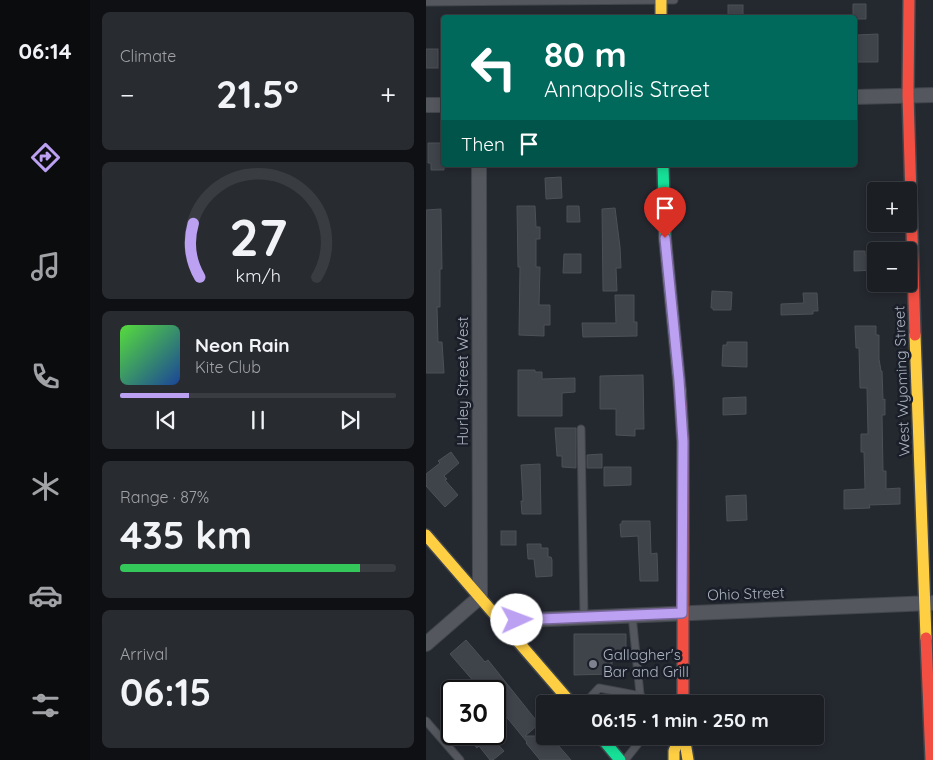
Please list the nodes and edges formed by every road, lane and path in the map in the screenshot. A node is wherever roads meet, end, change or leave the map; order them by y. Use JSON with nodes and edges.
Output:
{"nodes":[{"id":1,"x":661,"y":0,"type":"edge"},
{"id":2,"x":674,"y":0,"type":"edge"},
{"id":3,"x":909,"y":0,"type":"edge"},
{"id":4,"x":426,"y":2,"type":"edge"},
{"id":5,"x":661,"y":15,"type":"edge"},
{"id":6,"x":908,"y":95,"type":"junction"},
{"id":7,"x":933,"y":95,"type":"edge"},
{"id":8,"x":857,"y":97,"type":"edge"},
{"id":9,"x":426,"y":105,"type":"edge"},
{"id":10,"x":441,"y":105,"type":"edge"},
{"id":11,"x":479,"y":167,"type":"edge"},
{"id":12,"x":662,"y":167,"type":"edge"},
{"id":13,"x":581,"y":429,"type":"dead end"},
{"id":14,"x":426,"y":535,"type":"edge"},
{"id":15,"x":480,"y":597,"type":"junction"},
{"id":16,"x":928,"y":603,"type":"edge"},
{"id":17,"x":682,"y":613,"type":"junction"},
{"id":18,"x":632,"y":615,"type":"junction"},
{"id":19,"x":584,"y":618,"type":"junction"},
{"id":20,"x":500,"y":621,"type":"junction"},
{"id":21,"x":426,"y":644,"type":"edge"},
{"id":22,"x":564,"y":695,"type":"edge"},
{"id":23,"x":592,"y":695,"type":"edge"},
{"id":24,"x":624,"y":695,"type":"edge"},
{"id":25,"x":640,"y":695,"type":"edge"},
{"id":26,"x":683,"y":695,"type":"edge"},
{"id":27,"x":931,"y":715,"type":"edge"},
{"id":28,"x":426,"y":721,"type":"edge"},
{"id":29,"x":608,"y":745,"type":"edge"},
{"id":30,"x":637,"y":745,"type":"edge"},
{"id":31,"x":676,"y":745,"type":"edge"},
{"id":32,"x":686,"y":745,"type":"edge"},
{"id":33,"x":460,"y":760,"type":"edge"},
{"id":34,"x":620,"y":760,"type":"edge"},
{"id":35,"x":624,"y":760,"type":"edge"},
{"id":36,"x":674,"y":760,"type":"edge"},
{"id":37,"x":688,"y":760,"type":"edge"},
{"id":38,"x":931,"y":760,"type":"edge"}],
"edges":[{"from":1,"to":2,"type":"lane"},
{"from":1,"to":4,"type":"lane"},
{"from":1,"to":5,"type":"street"},
{"from":3,"to":6,"type":"street","name":"West Wyoming Street"},
{"from":6,"to":7,"type":"street"},
{"from":6,"to":8,"type":"street"},
{"from":6,"to":16,"type":"street","name":"West Wyoming Street"},
{"from":9,"to":10,"type":"street"},
{"from":11,"to":15,"type":"street","name":"Hurley Street West"},
{"from":12,"to":17,"type":"street"},
{"from":13,"to":19,"type":"lane"},
{"from":14,"to":15,"type":"street"},
{"from":15,"to":20,"type":"street"},
{"from":15,"to":21,"type":"street"},
{"from":16,"to":17,"type":"street","name":"Ohio Street"},
{"from":16,"to":27,"type":"street","name":"West Wyoming Street"},
{"from":17,"to":18,"type":"street","name":"Ohio Street"},
{"from":17,"to":26,"type":"street"},
{"from":18,"to":19,"type":"street","name":"Ohio Street"},
{"from":18,"to":25,"type":"lane"},
{"from":19,"to":20,"type":"street","name":"Ohio Street"},
{"from":20,"to":22,"type":"street"},
{"from":23,"to":24,"type":"lane"},
{"from":27,"to":38,"type":"street","name":"West Wyoming Street"},
{"from":28,"to":33,"type":"lane"},
{"from":29,"to":34,"type":"street"},
{"from":30,"to":35,"type":"lane"},
{"from":31,"to":36,"type":"street"},
{"from":32,"to":37,"type":"street"}]}
